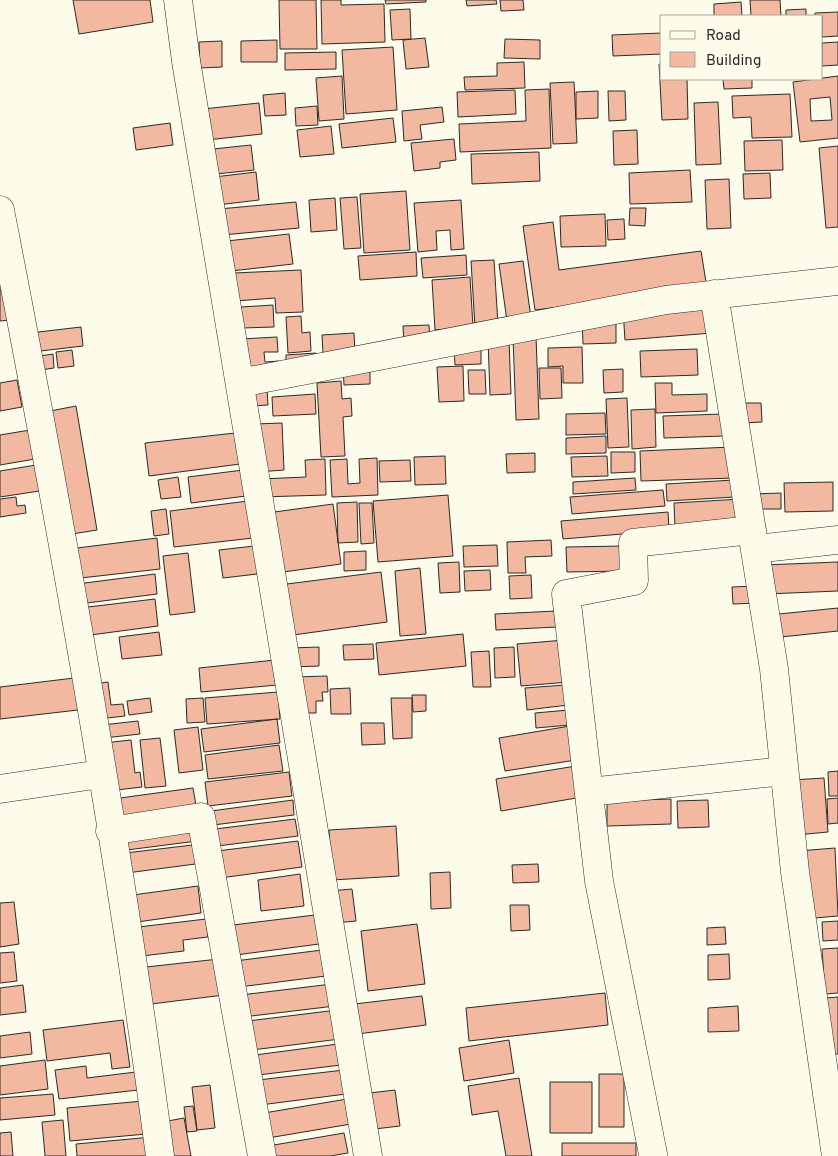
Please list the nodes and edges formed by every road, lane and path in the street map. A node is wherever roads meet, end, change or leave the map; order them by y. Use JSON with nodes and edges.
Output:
{"nodes":[{"id":1,"x":178,"y":0,"type":"edge"},
{"id":2,"x":0,"y":210,"type":"edge"},
{"id":3,"x":838,"y":281,"type":"edge"},
{"id":4,"x":714,"y":294,"type":"junction"},
{"id":5,"x":240,"y":383,"type":"junction"},
{"id":6,"x":754,"y":540,"type":"junction"},
{"id":7,"x":838,"y":540,"type":"edge"},
{"id":8,"x":784,"y":771,"type":"junction"},
{"id":9,"x":101,"y":774,"type":"junction"},
{"id":10,"x":0,"y":789,"type":"edge"},
{"id":11,"x":589,"y":792,"type":"junction"},
{"id":12,"x":110,"y":831,"type":"junction"},
{"id":13,"x":653,"y":1154,"type":"dead end"},
{"id":14,"x":160,"y":1156,"type":"edge"},
{"id":15,"x":262,"y":1156,"type":"edge"},
{"id":16,"x":368,"y":1156,"type":"edge"},
{"id":17,"x":836,"y":1156,"type":"edge"}],
"edges":[{"from":1,"to":5,"type":"street"},
{"from":2,"to":9,"type":"street"},
{"from":3,"to":4,"type":"street"},
{"from":4,"to":5,"type":"street"},
{"from":4,"to":6,"type":"street"},
{"from":5,"to":16,"type":"street"},
{"from":6,"to":7,"type":"street"},
{"from":6,"to":8,"type":"street"},
{"from":6,"to":11,"type":"street"},
{"from":8,"to":11,"type":"street"},
{"from":8,"to":17,"type":"street"},
{"from":9,"to":10,"type":"street"},
{"from":9,"to":12,"type":"street"},
{"from":11,"to":13,"type":"street"},
{"from":12,"to":14,"type":"street"},
{"from":12,"to":15,"type":"street"}]}
